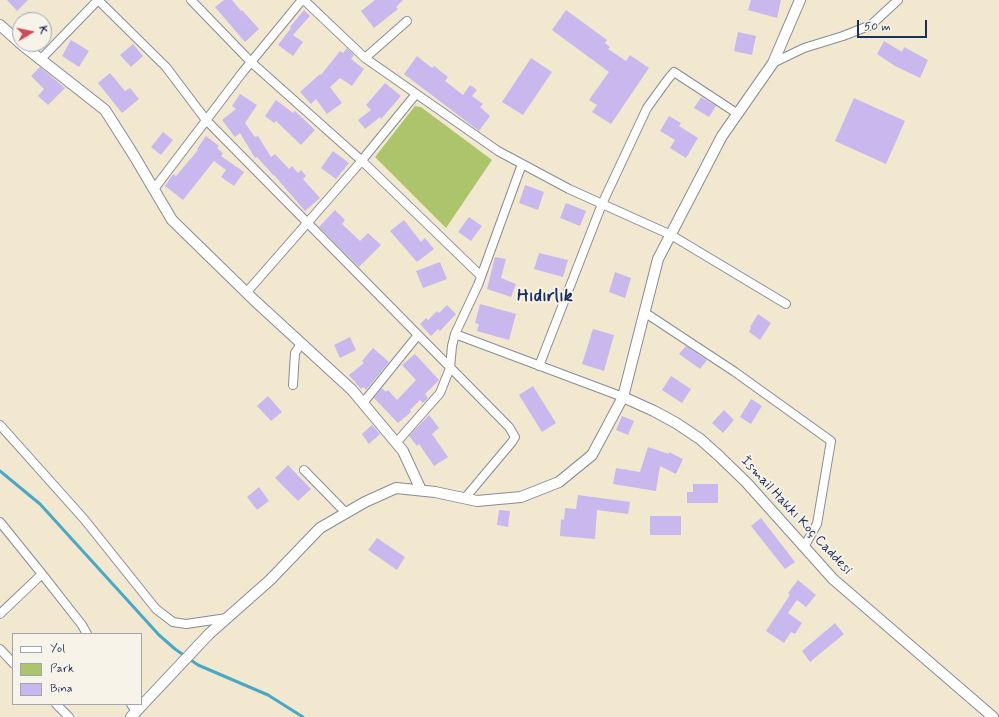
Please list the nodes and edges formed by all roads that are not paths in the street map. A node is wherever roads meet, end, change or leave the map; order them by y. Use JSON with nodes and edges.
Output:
{"nodes":[{"id":1,"x":98,"y":0,"type":"edge"},
{"id":2,"x":191,"y":0,"type":"edge"},
{"id":3,"x":303,"y":0,"type":"edge"},
{"id":4,"x":800,"y":0,"type":"edge"},
{"id":5,"x":898,"y":0,"type":"edge"},
{"id":6,"x":407,"y":21,"type":"dead end"},
{"id":7,"x":0,"y":25,"type":"edge"},
{"id":8,"x":12,"y":36,"type":"edge"},
{"id":9,"x":30,"y":52,"type":"edge"},
{"id":10,"x":365,"y":58,"type":"junction"},
{"id":11,"x":40,"y":60,"type":"junction"},
{"id":12,"x":251,"y":62,"type":"junction"},
{"id":13,"x":773,"y":63,"type":"junction"},
{"id":14,"x":416,"y":94,"type":"junction"},
{"id":15,"x":738,"y":114,"type":"junction"},
{"id":16,"x":206,"y":120,"type":"junction"},
{"id":17,"x":362,"y":161,"type":"junction"},
{"id":18,"x":522,"y":164,"type":"junction"},
{"id":19,"x":154,"y":189,"type":"junction"},
{"id":20,"x":602,"y":204,"type":"junction"},
{"id":21,"x":308,"y":223,"type":"junction"},
{"id":22,"x":671,"y":235,"type":"junction"},
{"id":23,"x":481,"y":276,"type":"junction"},
{"id":24,"x":246,"y":293,"type":"junction"},
{"id":25,"x":786,"y":304,"type":"dead end"},
{"id":26,"x":644,"y":312,"type":"junction"},
{"id":27,"x":455,"y":334,"type":"junction"},
{"id":28,"x":418,"y":335,"type":"junction"},
{"id":29,"x":301,"y":344,"type":"junction"},
{"id":30,"x":539,"y":366,"type":"junction"},
{"id":31,"x":450,"y":368,"type":"junction"},
{"id":32,"x":293,"y":385,"type":"dead end"},
{"id":33,"x":623,"y":397,"type":"junction"},
{"id":34,"x":363,"y":403,"type":"junction"},
{"id":35,"x":0,"y":425,"type":"edge"},
{"id":36,"x":396,"y":443,"type":"junction"},
{"id":37,"x":304,"y":470,"type":"dead end"},
{"id":38,"x":421,"y":490,"type":"junction"},
{"id":39,"x":465,"y":498,"type":"junction"},
{"id":40,"x":346,"y":513,"type":"junction"},
{"id":41,"x":0,"y":522,"type":"edge"},
{"id":42,"x":804,"y":547,"type":"junction"},
{"id":43,"x":42,"y":574,"type":"junction"},
{"id":44,"x":0,"y":614,"type":"edge"},
{"id":45,"x":227,"y":618,"type":"junction"},
{"id":46,"x":86,"y":633,"type":"edge"},
{"id":47,"x":0,"y":649,"type":"edge"},
{"id":48,"x":12,"y":662,"type":"edge"},
{"id":49,"x":142,"y":703,"type":"edge"},
{"id":50,"x":57,"y":705,"type":"edge"},
{"id":51,"x":69,"y":717,"type":"edge"},
{"id":52,"x":993,"y":717,"type":"edge"}],
"edges":[{"from":1,"to":11,"type":"street"},
{"from":1,"to":16,"type":"street"},
{"from":2,"to":12,"type":"street"},
{"from":3,"to":10,"type":"street"},
{"from":3,"to":12,"type":"street"},
{"from":4,"to":13,"type":"street"},
{"from":5,"to":13,"type":"street"},
{"from":6,"to":10,"type":"street"},
{"from":7,"to":8,"type":"street"},
{"from":9,"to":11,"type":"street"},
{"from":10,"to":14,"type":"street"},
{"from":11,"to":19,"type":"street"},
{"from":12,"to":16,"type":"street"},
{"from":12,"to":17,"type":"street"},
{"from":13,"to":15,"type":"street"},
{"from":14,"to":17,"type":"street"},
{"from":14,"to":18,"type":"street"},
{"from":15,"to":20,"type":"street"},
{"from":15,"to":22,"type":"street"},
{"from":16,"to":19,"type":"street"},
{"from":16,"to":21,"type":"street"},
{"from":17,"to":21,"type":"street"},
{"from":17,"to":23,"type":"street"},
{"from":18,"to":20,"type":"street"},
{"from":18,"to":23,"type":"street"},
{"from":19,"to":24,"type":"street"},
{"from":20,"to":22,"type":"street"},
{"from":20,"to":30,"type":"street"},
{"from":21,"to":24,"type":"street"},
{"from":21,"to":28,"type":"street"},
{"from":22,"to":25,"type":"street"},
{"from":22,"to":26,"type":"street"},
{"from":23,"to":27,"type":"street"},
{"from":24,"to":29,"type":"street"},
{"from":26,"to":33,"type":"street"},
{"from":26,"to":42,"type":"street"},
{"from":27,"to":30,"type":"street"},
{"from":27,"to":31,"type":"street"},
{"from":28,"to":31,"type":"street"},
{"from":28,"to":34,"type":"street"},
{"from":29,"to":32,"type":"street"},
{"from":29,"to":34,"type":"street"},
{"from":30,"to":33,"type":"street"},
{"from":31,"to":36,"type":"street"},
{"from":31,"to":39,"type":"street"},
{"from":33,"to":39,"type":"street"},
{"from":33,"to":42,"type":"street","name":"İsmail Hakkı Koç Caddesi"},
{"from":34,"to":36,"type":"street"},
{"from":35,"to":45,"type":"street"},
{"from":36,"to":38,"type":"street"},
{"from":37,"to":40,"type":"street"},
{"from":38,"to":39,"type":"street"},
{"from":38,"to":40,"type":"street"},
{"from":40,"to":45,"type":"street"},
{"from":41,"to":43,"type":"street"},
{"from":42,"to":52,"type":"street","name":"İsmail Hakkı Koç Caddesi"},
{"from":43,"to":44,"type":"street"},
{"from":43,"to":46,"type":"street"},
{"from":45,"to":49,"type":"street"},
{"from":47,"to":48,"type":"street"},
{"from":50,"to":51,"type":"street"}]}
